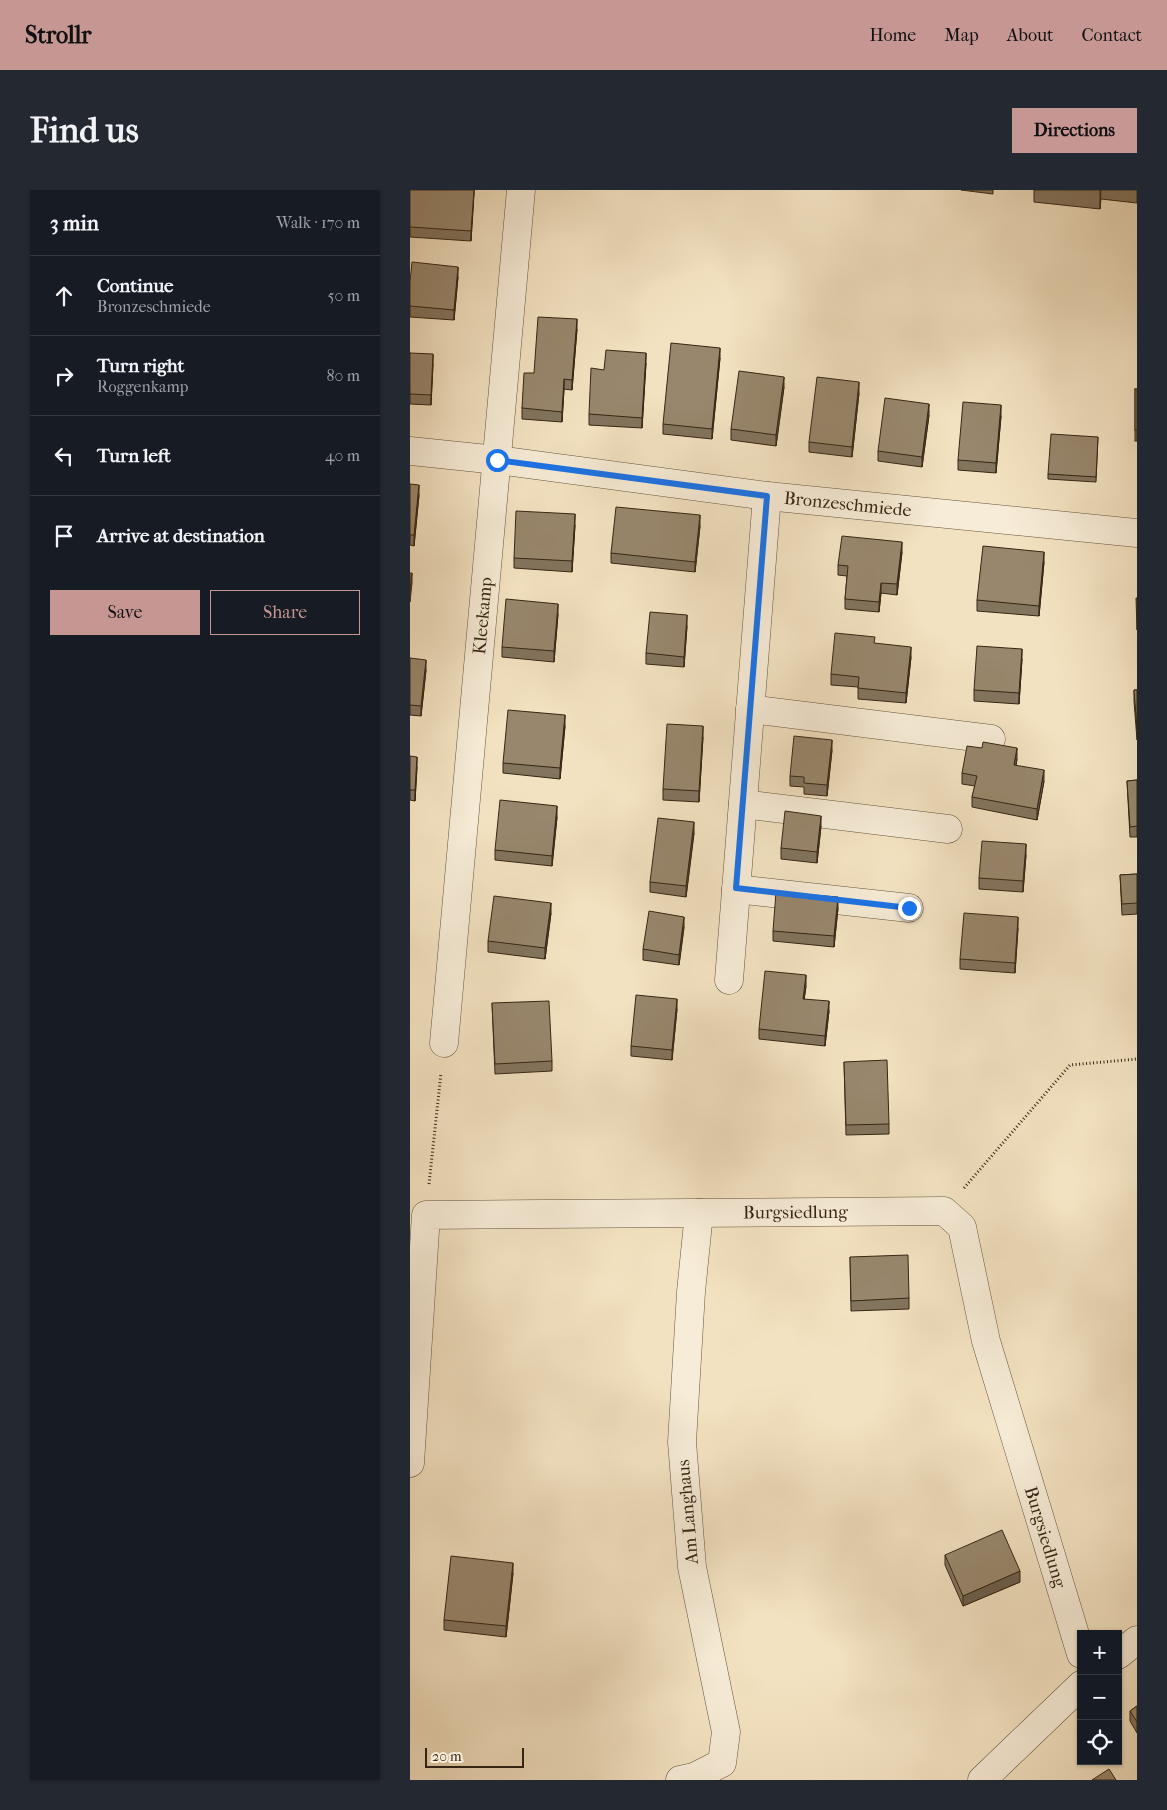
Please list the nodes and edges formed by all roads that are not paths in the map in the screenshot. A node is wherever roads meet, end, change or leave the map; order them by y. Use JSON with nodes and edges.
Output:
{"nodes":[{"id":1,"x":521,"y":190,"type":"edge"},
{"id":2,"x":410,"y":451,"type":"edge"},
{"id":3,"x":497,"y":460,"type":"junction"},
{"id":4,"x":767,"y":496,"type":"junction"},
{"id":5,"x":1137,"y":533,"type":"edge"},
{"id":6,"x":750,"y":709,"type":"junction"},
{"id":7,"x":991,"y":740,"type":"dead end"},
{"id":8,"x":743,"y":804,"type":"junction"},
{"id":9,"x":948,"y":829,"type":"dead end"},
{"id":10,"x":736,"y":888,"type":"junction"},
{"id":11,"x":909,"y":908,"type":"dead end"},
{"id":12,"x":729,"y":980,"type":"dead end"},
{"id":13,"x":444,"y":1043,"type":"road end"},
{"id":14,"x":699,"y":1213,"type":"junction"},
{"id":15,"x":410,"y":1463,"type":"edge"},
{"id":16,"x":1137,"y":1640,"type":"edge"},
{"id":17,"x":1077,"y":1641,"type":"edge"},
{"id":18,"x":1122,"y":1652,"type":"edge"},
{"id":19,"x":1077,"y":1689,"type":"edge"},
{"id":20,"x":680,"y":1780,"type":"edge"},
{"id":21,"x":982,"y":1780,"type":"edge"}],
"edges":[{"from":1,"to":3,"type":"street","name":"Kleekamp"},
{"from":2,"to":3,"type":"street","name":"Bronzeschmiede"},
{"from":3,"to":4,"type":"street","name":"Bronzeschmiede"},
{"from":3,"to":13,"type":"street","name":"Kleekamp"},
{"from":4,"to":5,"type":"street","name":"Bronzeschmiede"},
{"from":4,"to":6,"type":"street"},
{"from":6,"to":7,"type":"street"},
{"from":6,"to":8,"type":"street"},
{"from":8,"to":9,"type":"street"},
{"from":8,"to":10,"type":"street"},
{"from":10,"to":11,"type":"street"},
{"from":10,"to":12,"type":"street"},
{"from":14,"to":15,"type":"street","name":"Burgsiedlung"},
{"from":14,"to":17,"type":"street","name":"Burgsiedlung"},
{"from":14,"to":20,"type":"street","name":"Am Langhaus"},
{"from":16,"to":18,"type":"street"},
{"from":19,"to":21,"type":"street"}]}
